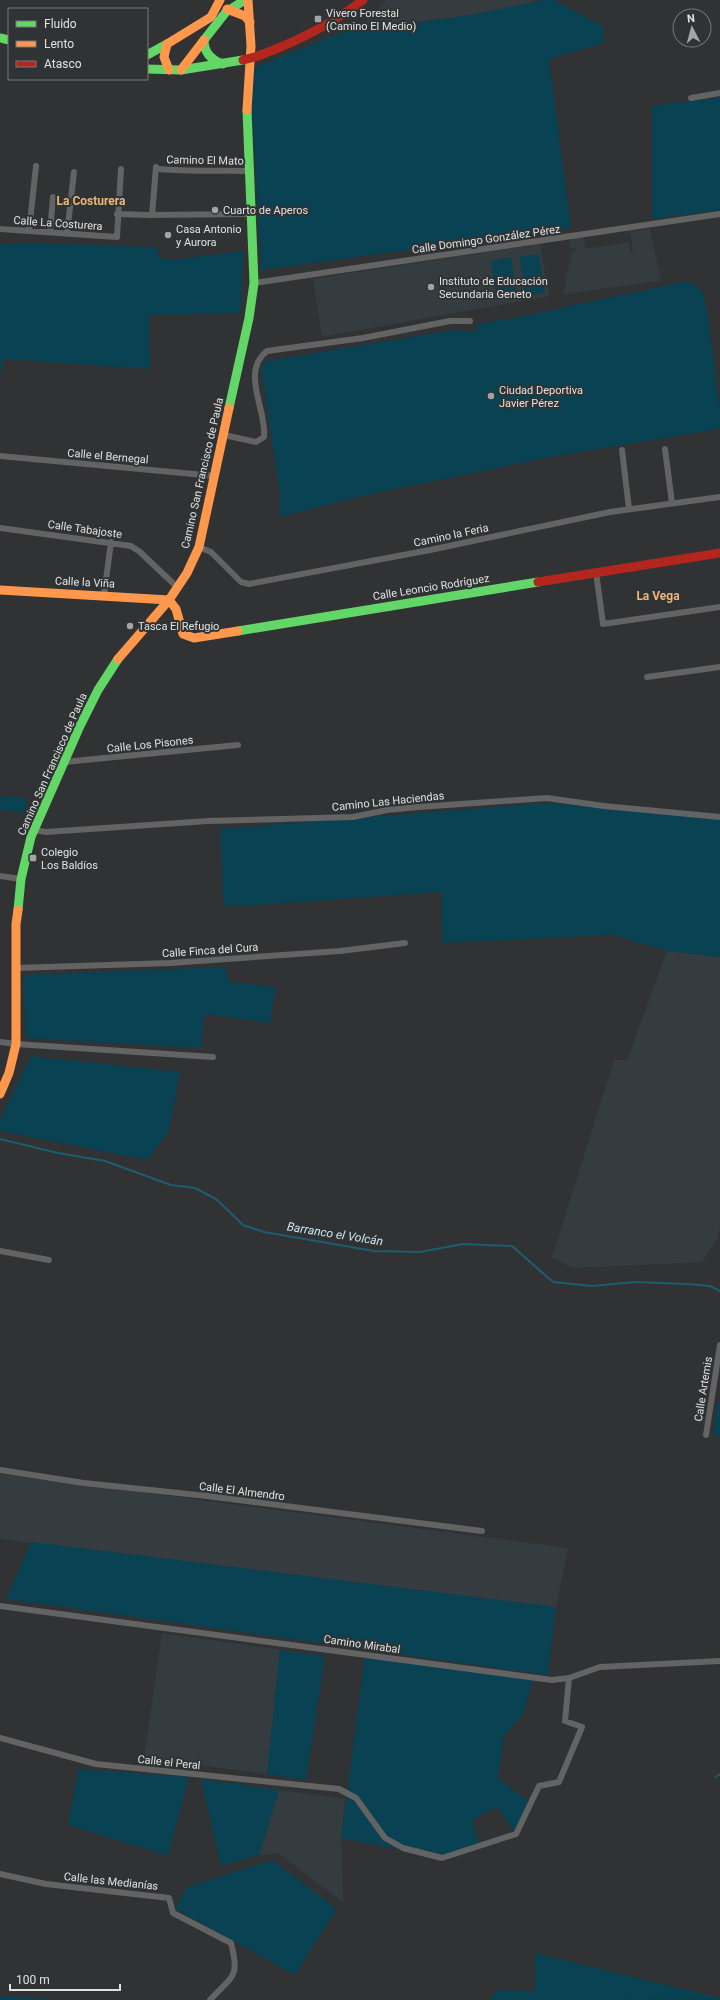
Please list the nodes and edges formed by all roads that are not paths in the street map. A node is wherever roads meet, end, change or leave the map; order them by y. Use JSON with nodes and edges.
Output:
{"nodes":[{"id":1,"x":220,"y":0,"type":"edge"},
{"id":2,"x":245,"y":0,"type":"edge"},
{"id":3,"x":248,"y":0,"type":"edge"},
{"id":4,"x":363,"y":0,"type":"edge"},
{"id":5,"x":227,"y":10,"type":"junction"},
{"id":6,"x":250,"y":22,"type":"junction"},
{"id":7,"x":204,"y":40,"type":"junction"},
{"id":8,"x":167,"y":44,"type":"junction"},
{"id":9,"x":148,"y":54,"type":"edge"},
{"id":10,"x":223,"y":64,"type":"junction"},
{"id":11,"x":148,"y":69,"type":"edge"},
{"id":12,"x":169,"y":70,"type":"junction"},
{"id":13,"x":181,"y":70,"type":"junction"},
{"id":14,"x":720,"y":93,"type":"edge"},
{"id":15,"x":691,"y":98,"type":"dead end"},
{"id":16,"x":36,"y":166,"type":"dead end"},
{"id":17,"x":121,"y":169,"type":"dead end"},
{"id":18,"x":250,"y":171,"type":"junction"},
{"id":19,"x":74,"y":172,"type":"dead end"},
{"id":20,"x":53,"y":197,"type":"dead end"},
{"id":21,"x":117,"y":214,"type":"junction"},
{"id":22,"x":251,"y":214,"type":"junction"},
{"id":23,"x":720,"y":214,"type":"edge"},
{"id":24,"x":152,"y":215,"type":"junction"},
{"id":25,"x":0,"y":229,"type":"edge"},
{"id":26,"x":29,"y":231,"type":"junction"},
{"id":27,"x":50,"y":232,"type":"junction"},
{"id":28,"x":67,"y":234,"type":"junction"},
{"id":29,"x":254,"y":283,"type":"junction"},
{"id":30,"x":470,"y":321,"type":"dead end"},
{"id":31,"x":224,"y":435,"type":"junction"},
{"id":32,"x":665,"y":449,"type":"dead end"},
{"id":33,"x":622,"y":450,"type":"dead end"},
{"id":34,"x":0,"y":456,"type":"edge"},
{"id":35,"x":214,"y":476,"type":"junction"},
{"id":36,"x":720,"y":497,"type":"edge"},
{"id":37,"x":672,"y":503,"type":"junction"},
{"id":38,"x":629,"y":509,"type":"junction"},
{"id":39,"x":0,"y":528,"type":"edge"},
{"id":40,"x":111,"y":542,"type":"junction"},
{"id":41,"x":199,"y":547,"type":"junction"},
{"id":42,"x":720,"y":553,"type":"edge"},
{"id":43,"x":596,"y":572,"type":"junction"},
{"id":44,"x":176,"y":586,"type":"junction"},
{"id":45,"x":0,"y":590,"type":"edge"},
{"id":46,"x":104,"y":595,"type":"junction"},
{"id":47,"x":169,"y":600,"type":"junction"},
{"id":48,"x":720,"y":607,"type":"edge"},
{"id":49,"x":720,"y":667,"type":"edge"},
{"id":50,"x":647,"y":677,"type":"dead end"},
{"id":51,"x":238,"y":745,"type":"dead end"},
{"id":52,"x":64,"y":762,"type":"junction"},
{"id":53,"x":720,"y":817,"type":"edge"},
{"id":54,"x":34,"y":830,"type":"junction"},
{"id":55,"x":0,"y":876,"type":"edge"},
{"id":56,"x":22,"y":878,"type":"junction"},
{"id":57,"x":405,"y":943,"type":"dead end"},
{"id":58,"x":15,"y":968,"type":"junction"},
{"id":59,"x":0,"y":1042,"type":"edge"},
{"id":60,"x":16,"y":1044,"type":"junction"},
{"id":61,"x":213,"y":1057,"type":"dead end"},
{"id":62,"x":0,"y":1094,"type":"edge"},
{"id":63,"x":0,"y":1250,"type":"edge"},
{"id":64,"x":49,"y":1260,"type":"dead end"},
{"id":65,"x":720,"y":1345,"type":"edge"},
{"id":66,"x":712,"y":1396,"type":"junction"},
{"id":67,"x":720,"y":1397,"type":"edge"},
{"id":68,"x":706,"y":1435,"type":"dead end"},
{"id":69,"x":0,"y":1470,"type":"edge"},
{"id":70,"x":482,"y":1531,"type":"dead end"},
{"id":71,"x":0,"y":1606,"type":"edge"},
{"id":72,"x":720,"y":1661,"type":"edge"},
{"id":73,"x":569,"y":1678,"type":"junction"},
{"id":74,"x":0,"y":1738,"type":"edge"},
{"id":75,"x":0,"y":1874,"type":"edge"},
{"id":76,"x":210,"y":2000,"type":"edge"}],
"edges":[{"from":1,"to":8,"type":"main road"},
{"from":2,"to":5,"type":"main road"},
{"from":3,"to":6,"type":"main road","name":"Camino San Francisco de Paula"},
{"from":4,"to":10,"type":"main road","bridge":true},
{"from":5,"to":6,"type":"main road"},
{"from":5,"to":7,"type":"main road"},
{"from":6,"to":18,"type":"main road","name":"Camino San Francisco de Paula"},
{"from":7,"to":10,"type":"main road"},
{"from":7,"to":13,"type":"main road"},
{"from":8,"to":9,"type":"main road"},
{"from":8,"to":12,"type":"main road"},
{"from":10,"to":13,"type":"main road"},
{"from":11,"to":12,"type":"main road"},
{"from":12,"to":13,"type":"main road"},
{"from":14,"to":15,"type":"street"},
{"from":16,"to":26,"type":"street"},
{"from":17,"to":21,"type":"street","name":"Calle La Costurera"},
{"from":18,"to":22,"type":"main road","name":"Camino San Francisco de Paula"},
{"from":18,"to":24,"type":"street","name":"Camino El Mato"},
{"from":19,"to":28,"type":"street"},
{"from":20,"to":27,"type":"street"},
{"from":21,"to":24,"type":"street","name":"Calle La Costurera"},
{"from":21,"to":28,"type":"street","name":"Calle La Costurera"},
{"from":22,"to":24,"type":"street","name":"Calle La Costurera"},
{"from":22,"to":29,"type":"main road","name":"Camino San Francisco de Paula"},
{"from":23,"to":29,"type":"street","name":"Calle Domingo González Pérez"},
{"from":25,"to":26,"type":"street","name":"Calle La Costurera"},
{"from":26,"to":27,"type":"street","name":"Calle La Costurera"},
{"from":27,"to":28,"type":"street","name":"Calle La Costurera"},
{"from":29,"to":31,"type":"main road","name":"Camino San Francisco de Paula"},
{"from":30,"to":31,"type":"street"},
{"from":31,"to":35,"type":"main road","name":"Camino San Francisco de Paula"},
{"from":32,"to":37,"type":"street"},
{"from":33,"to":38,"type":"street"},
{"from":34,"to":35,"type":"street","name":"Calle el Bernegal"},
{"from":35,"to":41,"type":"main road","name":"Camino San Francisco de Paula"},
{"from":36,"to":37,"type":"street","name":"Camino la Feria"},
{"from":37,"to":38,"type":"street","name":"Camino la Feria"},
{"from":38,"to":41,"type":"street","name":"Camino la Feria"},
{"from":39,"to":40,"type":"street","name":"Calle Tabajoste"},
{"from":40,"to":44,"type":"street","name":"Calle Tabajoste"},
{"from":40,"to":46,"type":"street"},
{"from":41,"to":44,"type":"main road","name":"Camino San Francisco de Paula"},
{"from":42,"to":43,"type":"main road","name":"Calle Leoncio Rodríguez"},
{"from":43,"to":47,"type":"main road","name":"Calle Leoncio Rodríguez"},
{"from":43,"to":48,"type":"street"},
{"from":44,"to":47,"type":"main road","name":"Camino San Francisco de Paula"},
{"from":45,"to":46,"type":"main road","name":"Calle la Viña"},
{"from":46,"to":47,"type":"main road","name":"Calle la Viña"},
{"from":47,"to":52,"type":"main road","name":"Camino San Francisco de Paula"},
{"from":49,"to":50,"type":"street"},
{"from":51,"to":52,"type":"street","name":"Calle Los Pisones"},
{"from":52,"to":54,"type":"main road","name":"Camino San Francisco de Paula"},
{"from":53,"to":54,"type":"street","name":"Camino Las Haciendas"},
{"from":54,"to":56,"type":"main road","name":"Camino San Francisco de Paula"},
{"from":55,"to":56,"type":"street"},
{"from":56,"to":58,"type":"main road","name":"Camino San Francisco de Paula"},
{"from":57,"to":58,"type":"street","name":"Calle Finca del Cura"},
{"from":58,"to":60,"type":"main road","name":"Camino San Francisco de Paula"},
{"from":59,"to":60,"type":"street"},
{"from":60,"to":61,"type":"street"},
{"from":60,"to":62,"type":"main road","name":"Camino San Francisco de Paula"},
{"from":63,"to":64,"type":"street"},
{"from":65,"to":66,"type":"street","name":"Calle Artemis"},
{"from":66,"to":67,"type":"street"},
{"from":66,"to":68,"type":"street","name":"Calle Artemis"},
{"from":69,"to":70,"type":"street","name":"Calle El Almendro"},
{"from":71,"to":73,"type":"street","name":"Camino Mirabal"},
{"from":72,"to":73,"type":"street","name":"Camino Mirabal"},
{"from":73,"to":74,"type":"street","name":"Calle el Peral"},
{"from":75,"to":76,"type":"street","name":"Calle las Medianías"}]}
